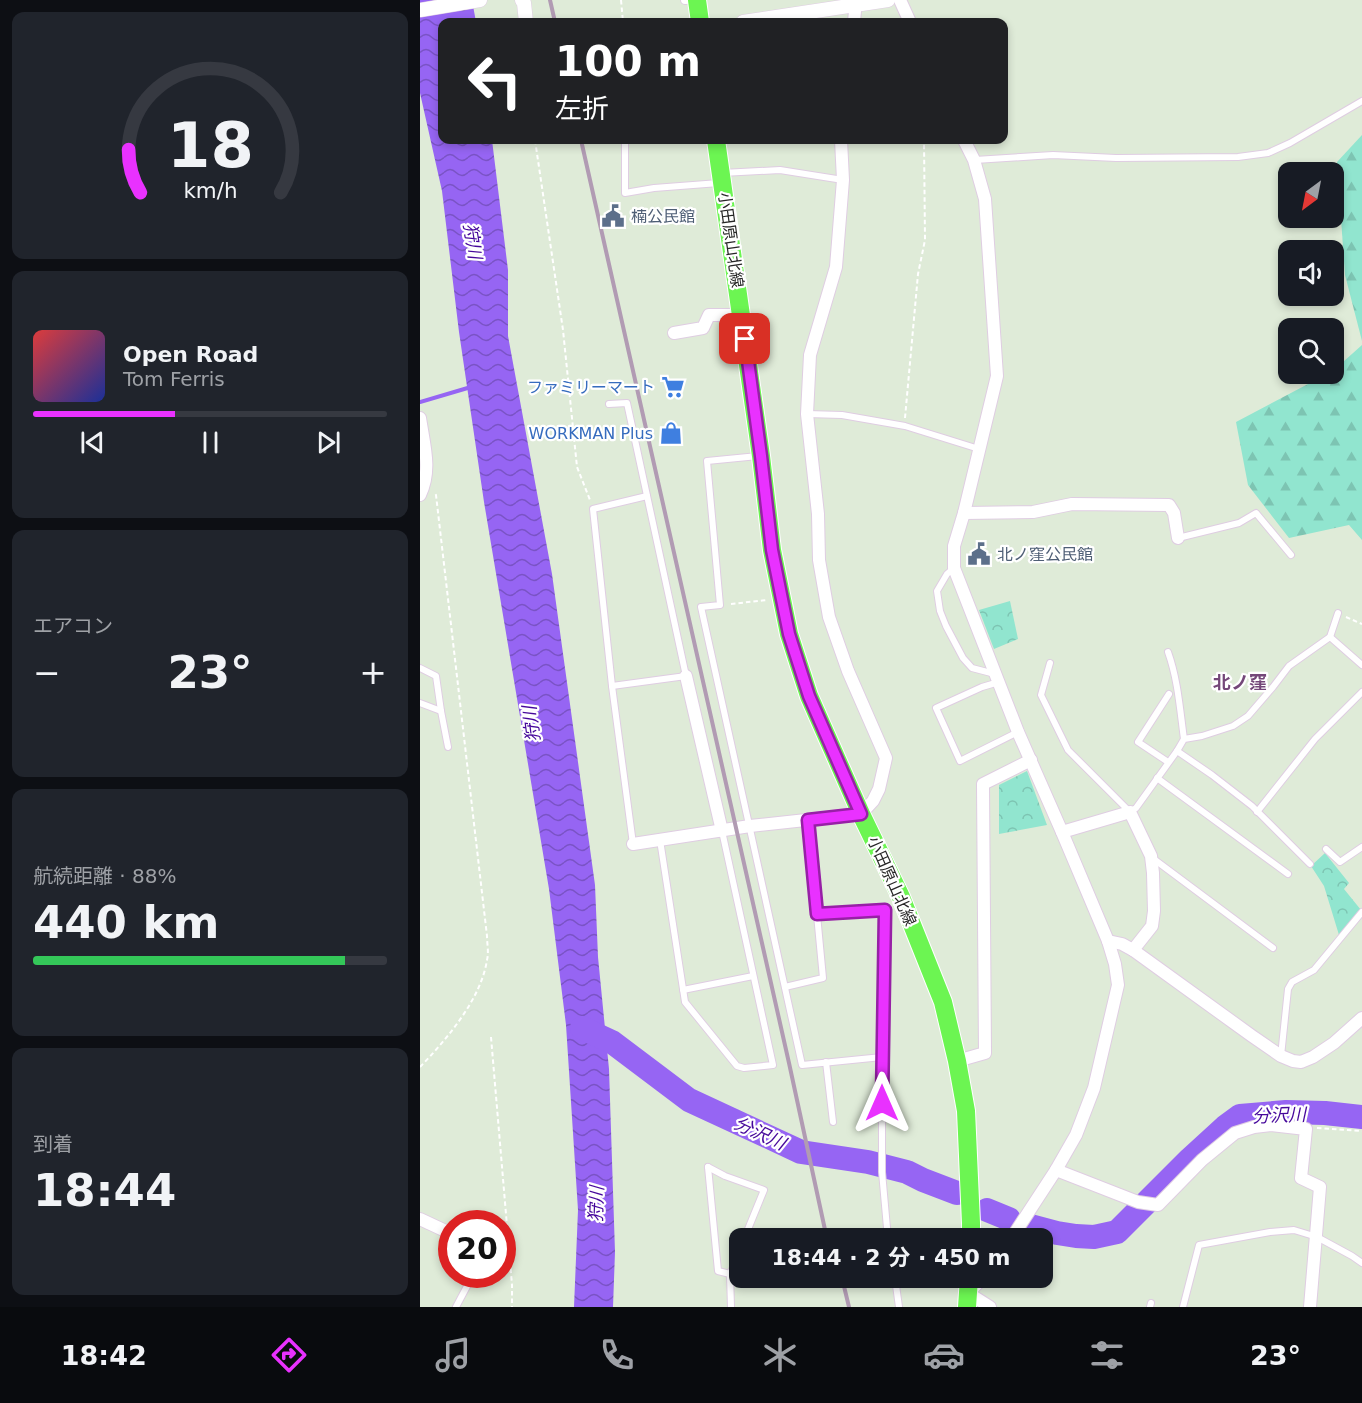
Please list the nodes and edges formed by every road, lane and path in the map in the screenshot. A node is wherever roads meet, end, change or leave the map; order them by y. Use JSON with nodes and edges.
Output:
{"nodes":[{"id":1,"x":480,"y":0,"type":"edge"},
{"id":2,"x":522,"y":0,"type":"edge"},
{"id":3,"x":621,"y":0,"type":"edge"},
{"id":4,"x":696,"y":0,"type":"edge"},
{"id":5,"x":888,"y":0,"type":"edge"},
{"id":6,"x":900,"y":0,"type":"edge"},
{"id":7,"x":856,"y":2,"type":"edge"},
{"id":8,"x":420,"y":10,"type":"edge"},
{"id":9,"x":526,"y":18,"type":"edge"},
{"id":10,"x":623,"y":18,"type":"edge"},
{"id":11,"x":699,"y":18,"type":"edge"},
{"id":12,"x":766,"y":18,"type":"edge"},
{"id":13,"x":854,"y":18,"type":"edge"},
{"id":14,"x":908,"y":18,"type":"edge"},
{"id":15,"x":1362,"y":101,"type":"edge"},
{"id":16,"x":536,"y":144,"type":"edge"},
{"id":17,"x":625,"y":144,"type":"edge"},
{"id":18,"x":717,"y":144,"type":"edge"},
{"id":19,"x":842,"y":144,"type":"edge"},
{"id":20,"x":924,"y":144,"type":"edge"},
{"id":21,"x":966,"y":144,"type":"edge"},
{"id":22,"x":974,"y":160,"type":"junction"},
{"id":23,"x":722,"y":178,"type":"junction"},
{"id":24,"x":843,"y":180,"type":"junction"},
{"id":25,"x":741,"y":315,"type":"junction"},
{"id":26,"x":674,"y":333,"type":"dead end"},
{"id":27,"x":609,"y":404,"type":"dead end"},
{"id":28,"x":807,"y":414,"type":"junction"},
{"id":29,"x":420,"y":418,"type":"edge"},
{"id":30,"x":905,"y":426,"type":"junction"},
{"id":31,"x":979,"y":449,"type":"junction"},
{"id":32,"x":761,"y":456,"type":"junction"},
{"id":33,"x":422,"y":490,"type":"edge"},
{"id":34,"x":646,"y":496,"type":"junction"},
{"id":35,"x":593,"y":509,"type":"junction"},
{"id":36,"x":964,"y":513,"type":"junction"},
{"id":37,"x":1178,"y":538,"type":"joint"},
{"id":38,"x":1291,"y":555,"type":"dead end"},
{"id":39,"x":954,"y":568,"type":"junction"},
{"id":40,"x":782,"y":598,"type":"junction"},
{"id":41,"x":720,"y":605,"type":"junction"},
{"id":42,"x":1338,"y":613,"type":"joint"},
{"id":43,"x":1362,"y":624,"type":"edge"},
{"id":44,"x":1330,"y":638,"type":"junction"},
{"id":45,"x":1168,"y":652,"type":"dead end"},
{"id":46,"x":1050,"y":663,"type":"dead end"},
{"id":47,"x":1362,"y":665,"type":"edge"},
{"id":48,"x":420,"y":668,"type":"edge"},
{"id":49,"x":686,"y":676,"type":"junction"},
{"id":50,"x":997,"y":678,"type":"junction"},
{"id":51,"x":612,"y":686,"type":"junction"},
{"id":52,"x":1362,"y":692,"type":"edge"},
{"id":53,"x":1169,"y":694,"type":"dead end"},
{"id":54,"x":420,"y":703,"type":"edge"},
{"id":55,"x":441,"y":711,"type":"junction"},
{"id":56,"x":1018,"y":732,"type":"junction"},
{"id":57,"x":1184,"y":739,"type":"junction"},
{"id":58,"x":448,"y":747,"type":"dead end"},
{"id":59,"x":1177,"y":751,"type":"junction"},
{"id":60,"x":1031,"y":760,"type":"junction"},
{"id":61,"x":1168,"y":762,"type":"junction"},
{"id":62,"x":1158,"y":778,"type":"junction"},
{"id":63,"x":1130,"y":812,"type":"junction"},
{"id":64,"x":1257,"y":812,"type":"junction"},
{"id":65,"x":861,"y":814,"type":"junction"},
{"id":66,"x":808,"y":820,"type":"junction"},
{"id":67,"x":750,"y":826,"type":"junction"},
{"id":68,"x":722,"y":831,"type":"junction"},
{"id":69,"x":1062,"y":832,"type":"junction"},
{"id":70,"x":660,"y":840,"type":"junction"},
{"id":71,"x":633,"y":844,"type":"joint"},
{"id":72,"x":1362,"y":847,"type":"edge"},
{"id":73,"x":1326,"y":849,"type":"dead end"},
{"id":74,"x":1151,"y":856,"type":"junction"},
{"id":75,"x":1310,"y":864,"type":"dead end"},
{"id":76,"x":1288,"y":874,"type":"dead end"},
{"id":77,"x":1362,"y":912,"type":"edge"},
{"id":78,"x":817,"y":914,"type":"junction"},
{"id":79,"x":1108,"y":941,"type":"junction"},
{"id":80,"x":1273,"y":948,"type":"dead end"},
{"id":81,"x":1134,"y":950,"type":"junction"},
{"id":82,"x":753,"y":976,"type":"junction"},
{"id":83,"x":785,"y":987,"type":"junction"},
{"id":84,"x":683,"y":990,"type":"junction"},
{"id":85,"x":1362,"y":1018,"type":"edge"},
{"id":86,"x":491,"y":1037,"type":"dead end"},
{"id":87,"x":1281,"y":1056,"type":"junction"},
{"id":88,"x":882,"y":1057,"type":"junction"},
{"id":89,"x":957,"y":1061,"type":"junction"},
{"id":90,"x":825,"y":1062,"type":"junction"},
{"id":91,"x":420,"y":1067,"type":"edge"},
{"id":92,"x":833,"y":1122,"type":"dead end"},
{"id":93,"x":1306,"y":1129,"type":"junction"},
{"id":94,"x":1362,"y":1131,"type":"edge"},
{"id":95,"x":1056,"y":1170,"type":"junction"},
{"id":96,"x":505,"y":1210,"type":"edge"},
{"id":97,"x":420,"y":1219,"type":"edge"},
{"id":98,"x":438,"y":1227,"type":"edge"},
{"id":99,"x":748,"y":1228,"type":"edge"},
{"id":100,"x":887,"y":1228,"type":"edge"},
{"id":101,"x":972,"y":1228,"type":"edge"},
{"id":102,"x":1018,"y":1228,"type":"edge"},
{"id":103,"x":1317,"y":1237,"type":"junction"},
{"id":104,"x":1362,"y":1263,"type":"edge"},
{"id":105,"x":729,"y":1274,"type":"edge"},
{"id":106,"x":466,"y":1288,"type":"edge"},
{"id":107,"x":512,"y":1288,"type":"edge"},
{"id":108,"x":730,"y":1288,"type":"edge"},
{"id":109,"x":896,"y":1288,"type":"edge"},
{"id":110,"x":968,"y":1293,"type":"edge"},
{"id":111,"x":456,"y":1307,"type":"edge"},
{"id":112,"x":512,"y":1307,"type":"edge"},
{"id":113,"x":731,"y":1307,"type":"edge"},
{"id":114,"x":899,"y":1307,"type":"edge"},
{"id":115,"x":990,"y":1307,"type":"edge"},
{"id":116,"x":1183,"y":1307,"type":"edge"},
{"id":117,"x":1310,"y":1307,"type":"edge"}],
"edges":[{"from":1,"to":8,"type":"street"},
{"from":2,"to":9,"type":"street"},
{"from":3,"to":10,"type":"path"},
{"from":4,"to":11,"type":"main road"},
{"from":5,"to":7,"type":"street"},
{"from":6,"to":14,"type":"street"},
{"from":7,"to":12,"type":"street"},
{"from":7,"to":13,"type":"street"},
{"from":15,"to":22,"type":"lane"},
{"from":16,"to":35,"type":"path"},
{"from":17,"to":23,"type":"lane"},
{"from":18,"to":23,"type":"main road","name":"小田原山北線"},
{"from":19,"to":24,"type":"street"},
{"from":20,"to":30,"type":"path"},
{"from":21,"to":22,"type":"street"},
{"from":22,"to":31,"type":"street"},
{"from":23,"to":24,"type":"lane"},
{"from":23,"to":25,"type":"main road","name":"小田原山北線"},
{"from":24,"to":28,"type":"street"},
{"from":25,"to":26,"type":"street"},
{"from":25,"to":32,"type":"main road","name":"小田原山北線"},
{"from":27,"to":34,"type":"lane"},
{"from":28,"to":30,"type":"lane"},
{"from":28,"to":65,"type":"street"},
{"from":29,"to":33,"type":"street"},
{"from":30,"to":31,"type":"lane"},
{"from":31,"to":36,"type":"street"},
{"from":32,"to":40,"type":"main road","name":"小田原山北線"},
{"from":32,"to":41,"type":"lane"},
{"from":33,"to":91,"type":"path"},
{"from":34,"to":35,"type":"lane"},
{"from":34,"to":49,"type":"lane"},
{"from":35,"to":51,"type":"lane"},
{"from":36,"to":37,"type":"street"},
{"from":36,"to":39,"type":"street"},
{"from":37,"to":38,"type":"lane"},
{"from":39,"to":50,"type":"street"},
{"from":39,"to":50,"type":"lane"},
{"from":40,"to":41,"type":"path"},
{"from":40,"to":65,"type":"main road","name":"小田原山北線"},
{"from":41,"to":67,"type":"lane"},
{"from":42,"to":43,"type":"path"},
{"from":42,"to":44,"type":"lane"},
{"from":44,"to":47,"type":"lane"},
{"from":44,"to":57,"type":"lane"},
{"from":45,"to":57,"type":"lane"},
{"from":46,"to":63,"type":"lane"},
{"from":48,"to":55,"type":"lane"},
{"from":49,"to":51,"type":"lane"},
{"from":49,"to":68,"type":"street"},
{"from":50,"to":56,"type":"street"},
{"from":50,"to":56,"type":"lane"},
{"from":51,"to":71,"type":"lane"},
{"from":52,"to":64,"type":"lane"},
{"from":53,"to":61,"type":"lane"},
{"from":54,"to":55,"type":"lane"},
{"from":55,"to":58,"type":"lane"},
{"from":56,"to":60,"type":"street"},
{"from":57,"to":59,"type":"lane"},
{"from":59,"to":61,"type":"lane"},
{"from":59,"to":64,"type":"lane"},
{"from":60,"to":69,"type":"street"},
{"from":60,"to":89,"type":"street"},
{"from":61,"to":62,"type":"lane"},
{"from":62,"to":63,"type":"lane"},
{"from":62,"to":76,"type":"lane"},
{"from":63,"to":69,"type":"street"},
{"from":63,"to":74,"type":"street"},
{"from":64,"to":75,"type":"lane"},
{"from":65,"to":66,"type":"street"},
{"from":65,"to":89,"type":"main road","name":"小田原山北線"},
{"from":66,"to":67,"type":"street"},
{"from":66,"to":78,"type":"lane"},
{"from":67,"to":68,"type":"street"},
{"from":67,"to":83,"type":"lane"},
{"from":68,"to":70,"type":"street"},
{"from":68,"to":82,"type":"lane"},
{"from":69,"to":79,"type":"street"},
{"from":70,"to":71,"type":"street"},
{"from":70,"to":84,"type":"lane"},
{"from":72,"to":73,"type":"lane"},
{"from":74,"to":80,"type":"lane"},
{"from":74,"to":81,"type":"street"},
{"from":77,"to":87,"type":"lane"},
{"from":78,"to":83,"type":"lane"},
{"from":78,"to":88,"type":"lane"},
{"from":79,"to":81,"type":"street"},
{"from":79,"to":95,"type":"street"},
{"from":81,"to":87,"type":"street"},
{"from":82,"to":84,"type":"lane"},
{"from":82,"to":84,"type":"lane"},
{"from":83,"to":90,"type":"lane"},
{"from":85,"to":87,"type":"street"},
{"from":86,"to":96,"type":"path"},
{"from":88,"to":90,"type":"lane"},
{"from":88,"to":100,"type":"lane"},
{"from":89,"to":101,"type":"main road","name":"小田原山北線"},
{"from":90,"to":92,"type":"lane"},
{"from":93,"to":94,"type":"path"},
{"from":93,"to":95,"type":"street"},
{"from":93,"to":103,"type":"street"},
{"from":95,"to":102,"type":"street"},
{"from":97,"to":98,"type":"street"},
{"from":99,"to":105,"type":"lane"},
{"from":103,"to":104,"type":"lane"},
{"from":103,"to":116,"type":"lane"},
{"from":103,"to":117,"type":"street"},
{"from":106,"to":111,"type":"lane"},
{"from":107,"to":112,"type":"path"},
{"from":108,"to":113,"type":"lane"},
{"from":109,"to":114,"type":"lane"},
{"from":110,"to":115,"type":"street"}]}
